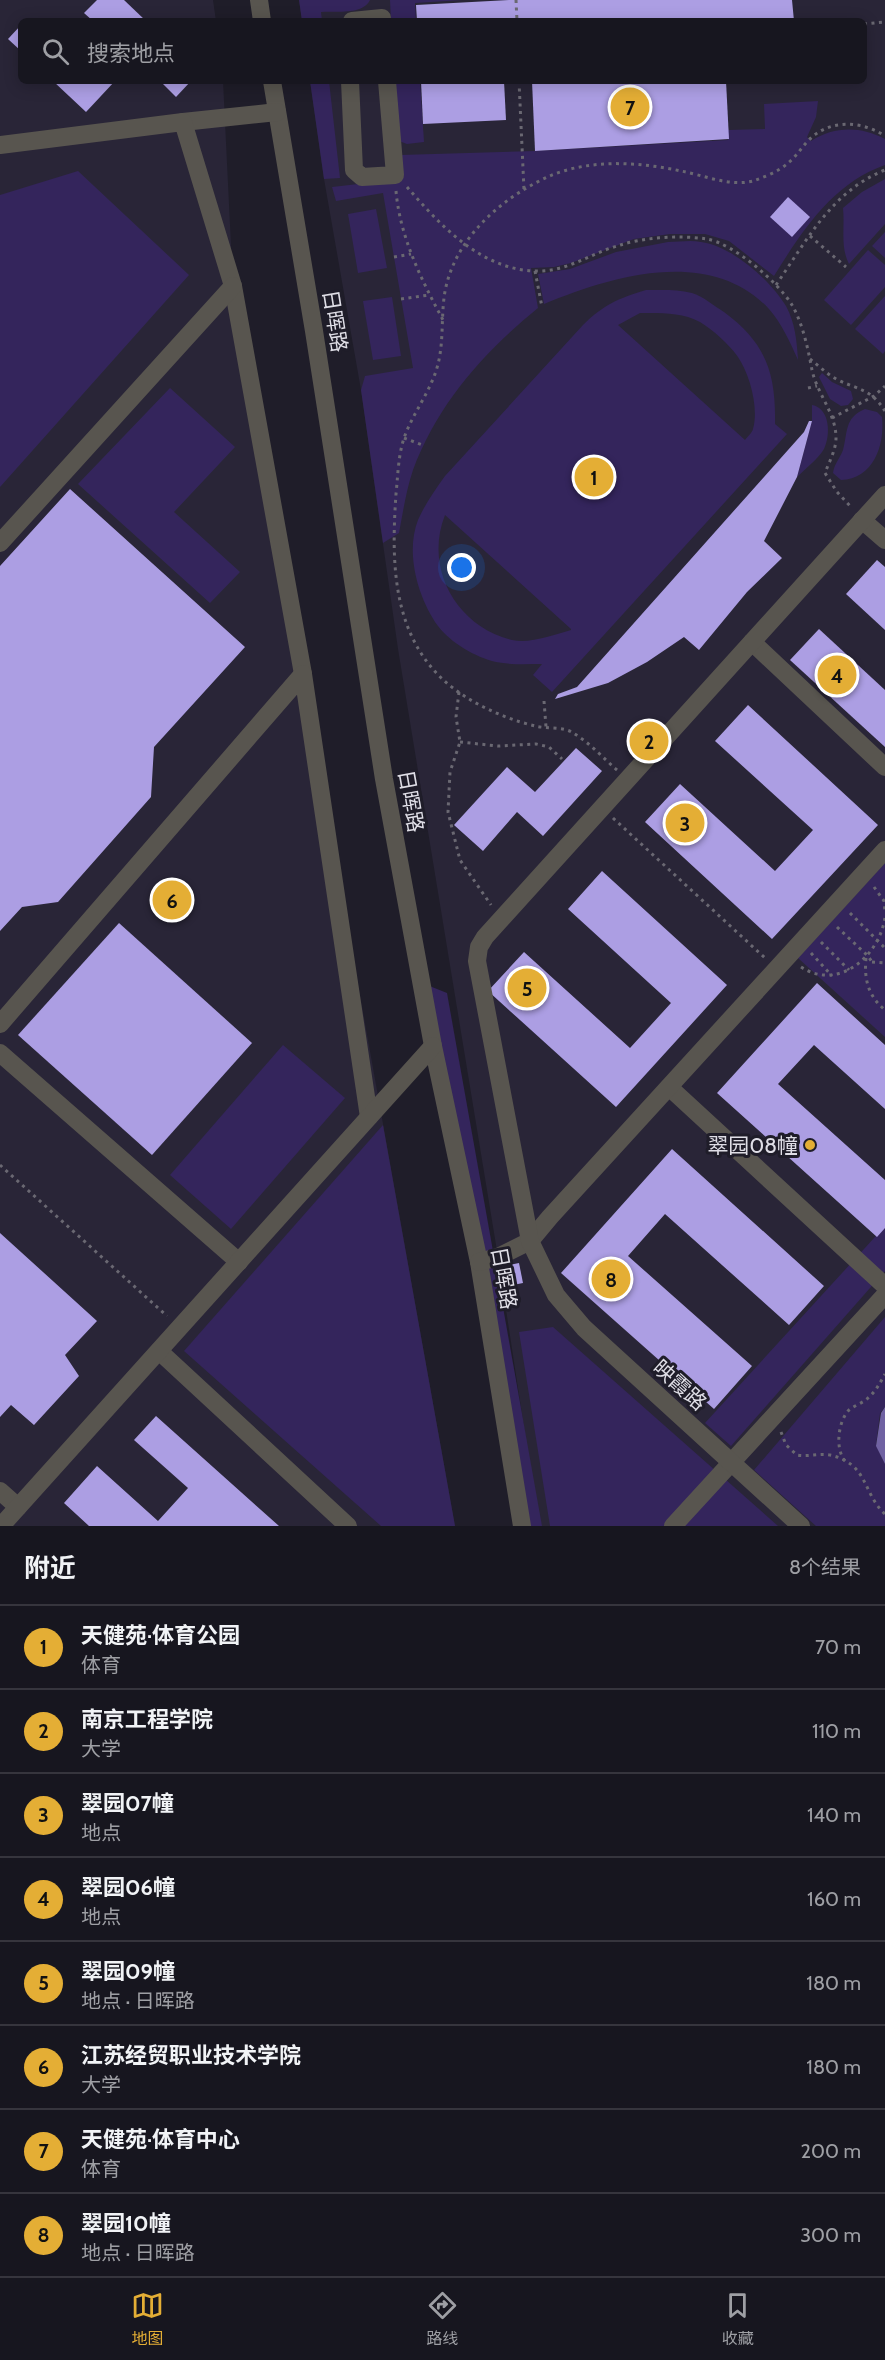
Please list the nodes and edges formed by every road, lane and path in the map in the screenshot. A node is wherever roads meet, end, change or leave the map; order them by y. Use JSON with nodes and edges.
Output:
{"nodes":[{"id":1,"x":259,"y":0,"type":"edge"},
{"id":2,"x":516,"y":0,"type":"edge"},
{"id":3,"x":381,"y":13,"type":"edge"},
{"id":4,"x":262,"y":18,"type":"edge"},
{"id":5,"x":363,"y":18,"type":"edge"},
{"id":6,"x":517,"y":18,"type":"edge"},
{"id":7,"x":885,"y":22,"type":"edge"},
{"id":8,"x":867,"y":24,"type":"edge"},
{"id":9,"x":272,"y":84,"type":"edge"},
{"id":10,"x":350,"y":84,"type":"edge"},
{"id":11,"x":387,"y":84,"type":"edge"},
{"id":12,"x":519,"y":84,"type":"edge"},
{"id":13,"x":277,"y":112,"type":"junction"},
{"id":14,"x":183,"y":122,"type":"junction"},
{"id":15,"x":885,"y":136,"type":"edge"},
{"id":16,"x":0,"y":145,"type":"edge"},
{"id":17,"x":885,"y":170,"type":"edge"},
{"id":18,"x":395,"y":175,"type":"junction"},
{"id":19,"x":524,"y":190,"type":"junction"},
{"id":20,"x":810,"y":236,"type":"junction"},
{"id":21,"x":466,"y":244,"type":"junction"},
{"id":22,"x":411,"y":254,"type":"junction"},
{"id":23,"x":394,"y":257,"type":"dead end"},
{"id":24,"x":846,"y":267,"type":"dead end"},
{"id":25,"x":535,"y":271,"type":"junction"},
{"id":26,"x":776,"y":285,"type":"junction"},
{"id":27,"x":233,"y":286,"type":"junction"},
{"id":28,"x":429,"y":295,"type":"junction"},
{"id":29,"x":401,"y":298,"type":"dead end"},
{"id":30,"x":542,"y":307,"type":"dead end"},
{"id":31,"x":443,"y":320,"type":"junction"},
{"id":32,"x":810,"y":359,"type":"junction"},
{"id":33,"x":817,"y":386,"type":"junction"},
{"id":34,"x":885,"y":386,"type":"edge"},
{"id":35,"x":808,"y":388,"type":"dead end"},
{"id":36,"x":874,"y":396,"type":"junction"},
{"id":37,"x":885,"y":411,"type":"edge"},
{"id":38,"x":832,"y":418,"type":"junction"},
{"id":39,"x":404,"y":438,"type":"junction"},
{"id":40,"x":425,"y":446,"type":"dead end"},
{"id":41,"x":885,"y":495,"type":"edge"},
{"id":42,"x":862,"y":520,"type":"junction"},
{"id":43,"x":885,"y":540,"type":"edge"},
{"id":44,"x":0,"y":543,"type":"edge"},
{"id":45,"x":752,"y":642,"type":"junction"},
{"id":46,"x":303,"y":674,"type":"junction"},
{"id":47,"x":459,"y":692,"type":"junction"},
{"id":48,"x":544,"y":701,"type":"dead end"},
{"id":49,"x":546,"y":727,"type":"junction"},
{"id":50,"x":460,"y":742,"type":"junction"},
{"id":51,"x":562,"y":759,"type":"dead end"},
{"id":52,"x":885,"y":767,"type":"edge"},
{"id":53,"x":628,"y":780,"type":"junction"},
{"id":54,"x":602,"y":808,"type":"junction"},
{"id":55,"x":885,"y":850,"type":"edge"},
{"id":56,"x":862,"y":875,"type":"junction"},
{"id":57,"x":838,"y":902,"type":"junction"},
{"id":58,"x":885,"y":914,"type":"edge"},
{"id":59,"x":825,"y":916,"type":"junction"},
{"id":60,"x":503,"y":918,"type":"junction"},
{"id":61,"x":806,"y":937,"type":"junction"},
{"id":62,"x":885,"y":948,"type":"edge"},
{"id":63,"x":867,"y":958,"type":"junction"},
{"id":64,"x":782,"y":963,"type":"junction"},
{"id":65,"x":885,"y":963,"type":"edge"},
{"id":66,"x":849,"y":970,"type":"junction"},
{"id":67,"x":832,"y":976,"type":"junction"},
{"id":68,"x":885,"y":1010,"type":"edge"},
{"id":69,"x":0,"y":1024,"type":"edge"},
{"id":70,"x":433,"y":1046,"type":"junction"},
{"id":71,"x":0,"y":1053,"type":"edge"},
{"id":72,"x":669,"y":1088,"type":"junction"},
{"id":73,"x":369,"y":1117,"type":"junction"},
{"id":74,"x":0,"y":1165,"type":"edge"},
{"id":75,"x":530,"y":1241,"type":"junction"},
{"id":76,"x":239,"y":1262,"type":"junction"},
{"id":77,"x":479,"y":1262,"type":"junction"},
{"id":78,"x":885,"y":1286,"type":"edge"},
{"id":79,"x":885,"y":1294,"type":"edge"},
{"id":80,"x":179,"y":1328,"type":"junction"},
{"id":81,"x":159,"y":1351,"type":"junction"},
{"id":82,"x":885,"y":1374,"type":"edge"},
{"id":83,"x":775,"y":1418,"type":"junction"},
{"id":84,"x":847,"y":1462,"type":"junction"},
{"id":85,"x":733,"y":1463,"type":"junction"},
{"id":86,"x":0,"y":1491,"type":"edge"},
{"id":87,"x":18,"y":1507,"type":"junction"},
{"id":88,"x":885,"y":1514,"type":"edge"},
{"id":89,"x":1,"y":1526,"type":"edge"},
{"id":90,"x":348,"y":1526,"type":"edge"},
{"id":91,"x":522,"y":1526,"type":"edge"},
{"id":92,"x":674,"y":1526,"type":"edge"},
{"id":93,"x":801,"y":1526,"type":"edge"}],
"edges":[{"from":1,"to":4,"type":"street"},
{"from":2,"to":6,"type":"path"},
{"from":3,"to":5,"type":"street"},
{"from":7,"to":8,"type":"path"},
{"from":9,"to":13,"type":"street","name":"日晖路"},
{"from":10,"to":18,"type":"street"},
{"from":11,"to":18,"type":"street"},
{"from":12,"to":19,"type":"path"},
{"from":13,"to":14,"type":"street"},
{"from":13,"to":70,"type":"street","name":"日晖路"},
{"from":14,"to":16,"type":"street"},
{"from":14,"to":27,"type":"street"},
{"from":15,"to":19,"type":"path"},
{"from":17,"to":20,"type":"path"},
{"from":18,"to":21,"type":"path"},
{"from":18,"to":22,"type":"path"},
{"from":19,"to":21,"type":"path"},
{"from":20,"to":24,"type":"path"},
{"from":20,"to":26,"type":"path"},
{"from":21,"to":25,"type":"path"},
{"from":21,"to":31,"type":"path"},
{"from":22,"to":23,"type":"path"},
{"from":22,"to":28,"type":"path"},
{"from":25,"to":26,"type":"path"},
{"from":25,"to":30,"type":"path"},
{"from":26,"to":32,"type":"path"},
{"from":27,"to":44,"type":"street"},
{"from":27,"to":46,"type":"street"},
{"from":28,"to":29,"type":"path"},
{"from":28,"to":31,"type":"path"},
{"from":31,"to":39,"type":"path"},
{"from":32,"to":33,"type":"path"},
{"from":32,"to":36,"type":"path"},
{"from":33,"to":35,"type":"path"},
{"from":33,"to":38,"type":"path"},
{"from":34,"to":36,"type":"path"},
{"from":36,"to":37,"type":"path"},
{"from":36,"to":38,"type":"path"},
{"from":38,"to":42,"type":"path"},
{"from":39,"to":40,"type":"path"},
{"from":39,"to":47,"type":"path"},
{"from":41,"to":42,"type":"street","name":"映霞路"},
{"from":42,"to":43,"type":"street"},
{"from":42,"to":45,"type":"street","name":"映霞路"},
{"from":45,"to":52,"type":"street"},
{"from":45,"to":53,"type":"street","name":"映霞路"},
{"from":46,"to":69,"type":"street"},
{"from":46,"to":73,"type":"street"},
{"from":47,"to":49,"type":"path"},
{"from":47,"to":50,"type":"path"},
{"from":48,"to":49,"type":"path"},
{"from":49,"to":53,"type":"path"},
{"from":50,"to":51,"type":"path"},
{"from":50,"to":60,"type":"path"},
{"from":53,"to":54,"type":"street","name":"映霞路"},
{"from":54,"to":60,"type":"street","name":"映霞路"},
{"from":54,"to":64,"type":"path"},
{"from":55,"to":56,"type":"street"},
{"from":56,"to":57,"type":"street"},
{"from":56,"to":58,"type":"path"},
{"from":57,"to":59,"type":"street"},
{"from":57,"to":62,"type":"path"},
{"from":58,"to":63,"type":"path"},
{"from":59,"to":61,"type":"street"},
{"from":59,"to":63,"type":"path"},
{"from":60,"to":75,"type":"street","name":"映霞路"},
{"from":61,"to":64,"type":"street"},
{"from":61,"to":66,"type":"path"},
{"from":61,"to":67,"type":"path"},
{"from":63,"to":65,"type":"path"},
{"from":63,"to":66,"type":"path"},
{"from":63,"to":68,"type":"path"},
{"from":64,"to":67,"type":"path"},
{"from":64,"to":72,"type":"street"},
{"from":66,"to":67,"type":"path"},
{"from":70,"to":73,"type":"street"},
{"from":70,"to":77,"type":"street","name":"日晖路"},
{"from":71,"to":76,"type":"street"},
{"from":72,"to":75,"type":"street"},
{"from":72,"to":78,"type":"street"},
{"from":73,"to":76,"type":"street"},
{"from":74,"to":80,"type":"path"},
{"from":75,"to":77,"type":"street"},
{"from":75,"to":85,"type":"street","name":"映霞路"},
{"from":76,"to":80,"type":"street"},
{"from":77,"to":91,"type":"street","name":"日晖路"},
{"from":79,"to":83,"type":"street"},
{"from":80,"to":81,"type":"street"},
{"from":81,"to":87,"type":"street"},
{"from":81,"to":90,"type":"street"},
{"from":82,"to":84,"type":"path"},
{"from":83,"to":84,"type":"path"},
{"from":83,"to":85,"type":"street"},
{"from":84,"to":88,"type":"path"},
{"from":85,"to":92,"type":"street"},
{"from":85,"to":93,"type":"street","name":"映霞路"},
{"from":86,"to":87,"type":"street"},
{"from":87,"to":89,"type":"street"}]}
